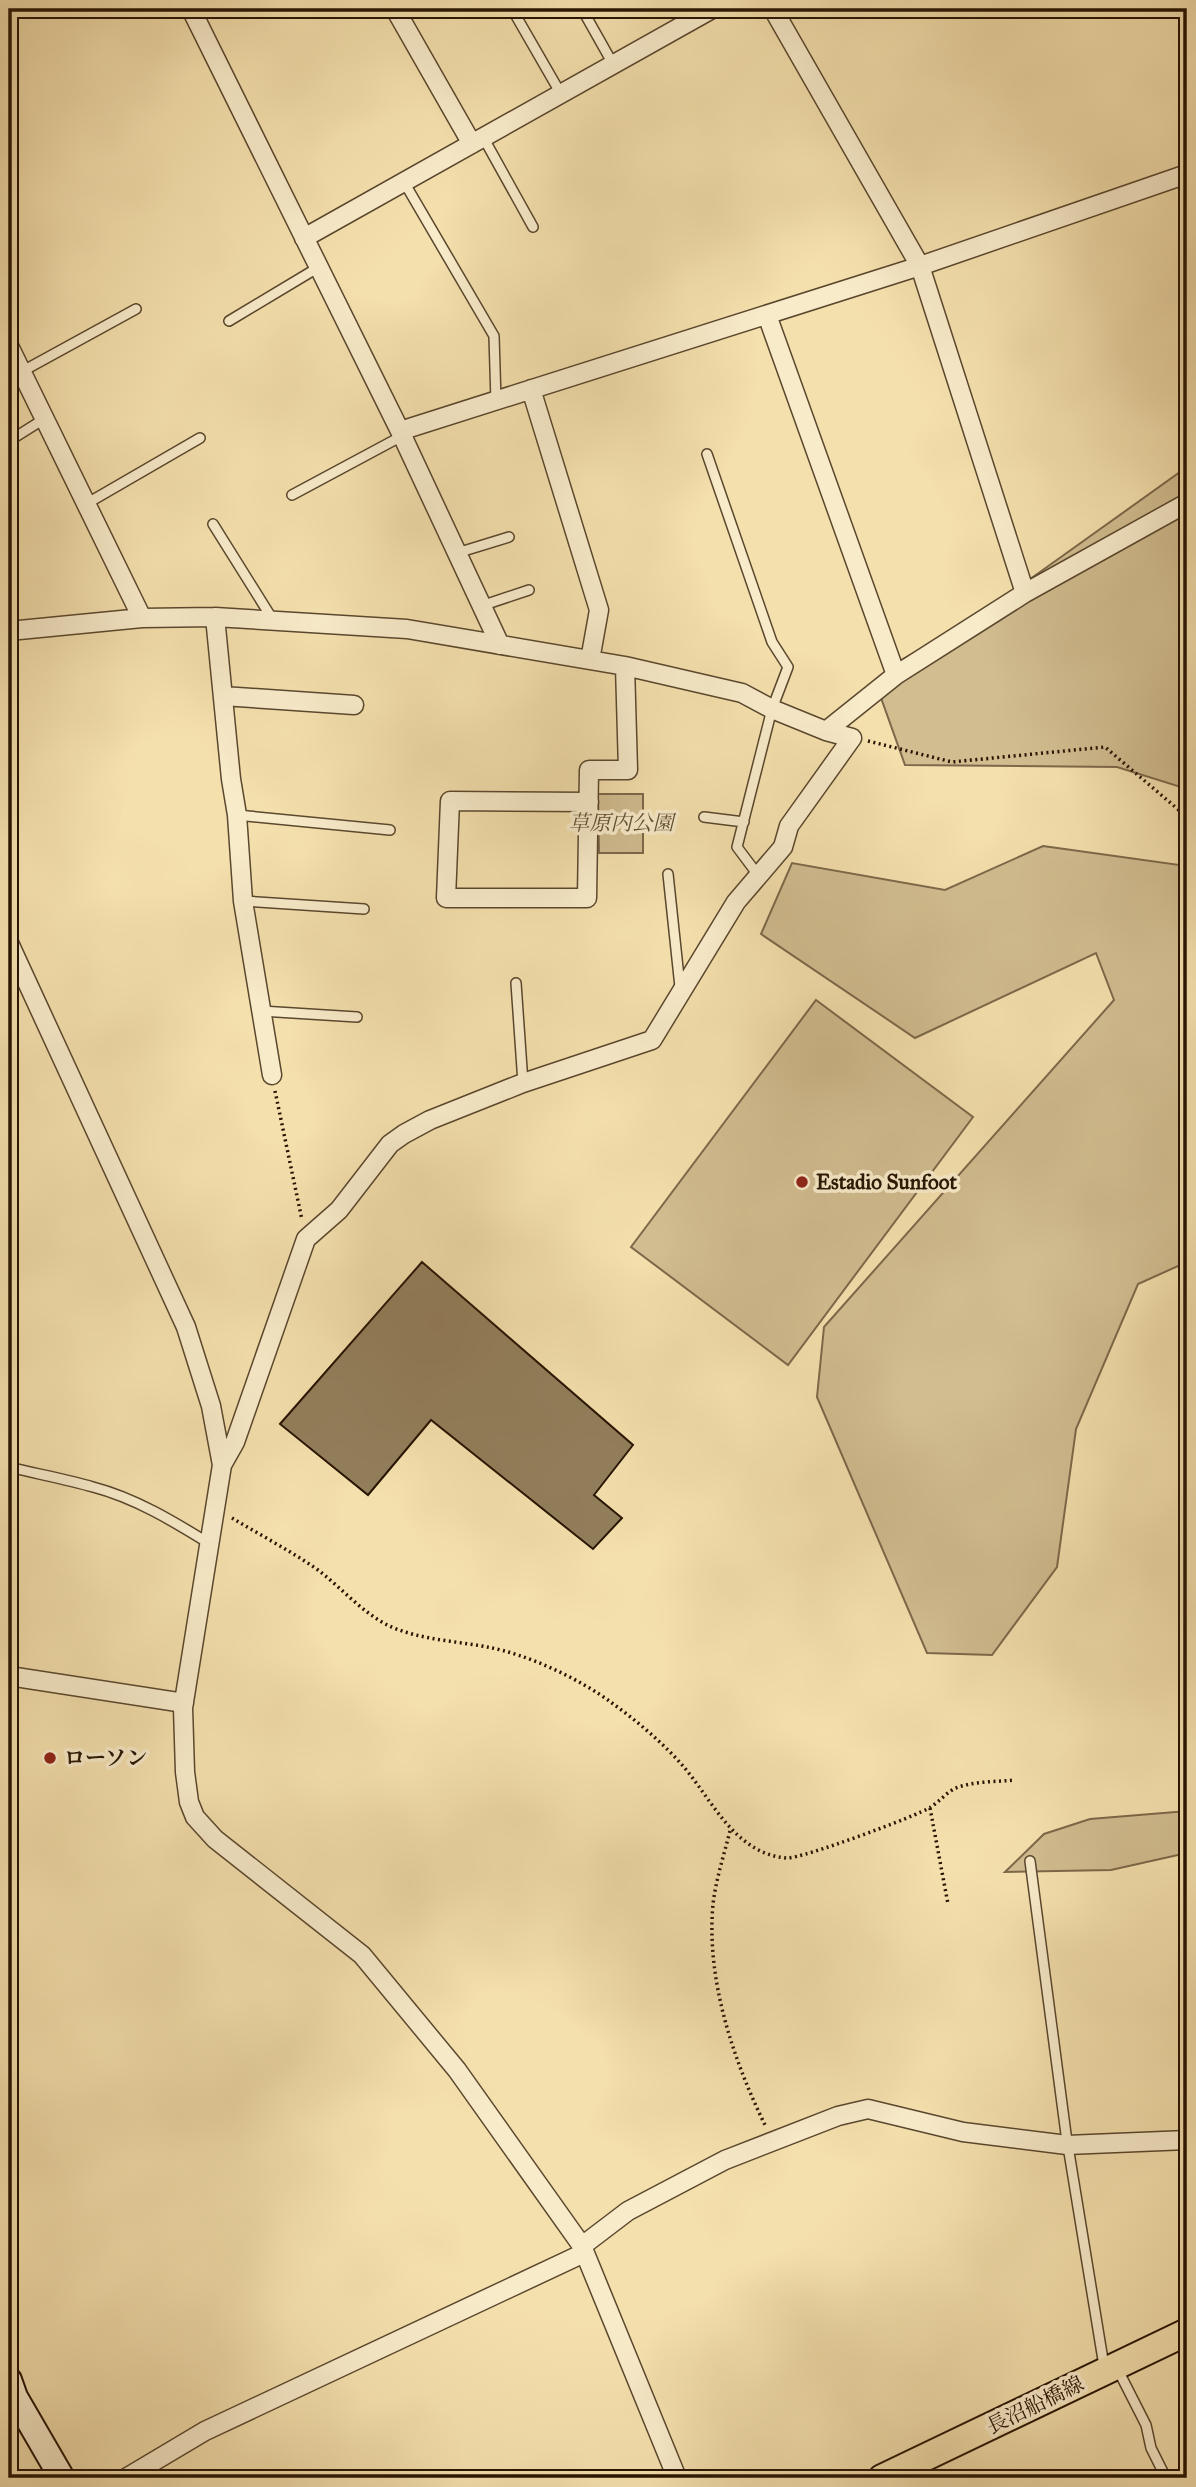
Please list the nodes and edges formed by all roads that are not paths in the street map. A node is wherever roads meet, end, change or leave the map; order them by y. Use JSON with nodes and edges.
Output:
{"nodes":[{"id":1,"x":191,"y":9,"type":"edge"},
{"id":2,"x":395,"y":9,"type":"edge"},
{"id":3,"x":512,"y":9,"type":"edge"},
{"id":4,"x":582,"y":9,"type":"edge"},
{"id":5,"x":712,"y":9,"type":"edge"},
{"id":6,"x":773,"y":9,"type":"edge"},
{"id":7,"x":1183,"y":9,"type":"edge"},
{"id":8,"x":1187,"y":21,"type":"edge"},
{"id":9,"x":613,"y":64,"type":"junction"},
{"id":10,"x":561,"y":94,"type":"junction"},
{"id":11,"x":477,"y":141,"type":"junction"},
{"id":12,"x":1187,"y":174,"type":"edge"},
{"id":13,"x":404,"y":182,"type":"junction"},
{"id":14,"x":533,"y":227,"type":"dead end"},
{"id":15,"x":304,"y":238,"type":"junction"},
{"id":16,"x":920,"y":266,"type":"junction"},
{"id":17,"x":318,"y":267,"type":"junction"},
{"id":18,"x":136,"y":309,"type":"dead end"},
{"id":19,"x":767,"y":315,"type":"junction"},
{"id":20,"x":229,"y":321,"type":"dead end"},
{"id":21,"x":9,"y":346,"type":"edge"},
{"id":22,"x":21,"y":372,"type":"junction"},
{"id":23,"x":531,"y":390,"type":"junction"},
{"id":24,"x":496,"y":401,"type":"junction"},
{"id":25,"x":44,"y":419,"type":"junction"},
{"id":26,"x":401,"y":434,"type":"junction"},
{"id":27,"x":200,"y":438,"type":"dead end"},
{"id":28,"x":9,"y":441,"type":"edge"},
{"id":29,"x":707,"y":454,"type":"dead end"},
{"id":30,"x":292,"y":495,"type":"dead end"},
{"id":31,"x":1187,"y":503,"type":"edge"},
{"id":32,"x":86,"y":504,"type":"junction"},
{"id":33,"x":214,"y":524,"type":"dead end"},
{"id":34,"x":509,"y":537,"type":"dead end"},
{"id":35,"x":457,"y":553,"type":"junction"},
{"id":36,"x":529,"y":590,"type":"dead end"},
{"id":37,"x":1025,"y":593,"type":"junction"},
{"id":38,"x":481,"y":606,"type":"junction"},
{"id":39,"x":215,"y":617,"type":"junction"},
{"id":40,"x":142,"y":618,"type":"junction"},
{"id":41,"x":273,"y":620,"type":"junction"},
{"id":42,"x":9,"y":631,"type":"edge"},
{"id":43,"x":500,"y":645,"type":"junction"},
{"id":44,"x":590,"y":660,"type":"junction"},
{"id":45,"x":625,"y":666,"type":"junction"},
{"id":46,"x":896,"y":675,"type":"junction"},
{"id":47,"x":223,"y":696,"type":"junction"},
{"id":48,"x":354,"y":705,"type":"dead end"},
{"id":49,"x":772,"y":709,"type":"junction"},
{"id":50,"x":827,"y":731,"type":"junction"},
{"id":51,"x":589,"y":802,"type":"junction"},
{"id":52,"x":237,"y":814,"type":"junction"},
{"id":53,"x":704,"y":817,"type":"dead end"},
{"id":54,"x":744,"y":822,"type":"junction"},
{"id":55,"x":390,"y":830,"type":"dead end"},
{"id":56,"x":668,"y":873,"type":"dead end"},
{"id":57,"x":758,"y":875,"type":"junction"},
{"id":58,"x":243,"y":901,"type":"junction"},
{"id":59,"x":364,"y":909,"type":"dead end"},
{"id":60,"x":9,"y":943,"type":"edge"},
{"id":61,"x":516,"y":983,"type":"dead end"},
{"id":62,"x":681,"y":992,"type":"junction"},
{"id":63,"x":261,"y":1011,"type":"junction"},
{"id":64,"x":357,"y":1017,"type":"dead end"},
{"id":65,"x":272,"y":1075,"type":"road end"},
{"id":66,"x":523,"y":1083,"type":"junction"},
{"id":67,"x":222,"y":1465,"type":"junction"},
{"id":68,"x":9,"y":1467,"type":"edge"},
{"id":69,"x":209,"y":1544,"type":"junction"},
{"id":70,"x":9,"y":1676,"type":"edge"},
{"id":71,"x":184,"y":1703,"type":"junction"},
{"id":72,"x":1030,"y":1861,"type":"dead end"},
{"id":73,"x":1187,"y":2140,"type":"edge"},
{"id":74,"x":1067,"y":2145,"type":"junction"},
{"id":75,"x":583,"y":2250,"type":"junction"},
{"id":76,"x":1187,"y":2332,"type":"edge"},
{"id":77,"x":1111,"y":2369,"type":"junction"},
{"id":78,"x":9,"y":2380,"type":"edge"},
{"id":79,"x":62,"y":2478,"type":"edge"},
{"id":80,"x":126,"y":2478,"type":"edge"},
{"id":81,"x":677,"y":2478,"type":"edge"},
{"id":82,"x":882,"y":2478,"type":"edge"},
{"id":83,"x":1166,"y":2478,"type":"edge"}],
"edges":[{"from":1,"to":15,"type":"street"},
{"from":2,"to":11,"type":"street"},
{"from":3,"to":10,"type":"lane"},
{"from":4,"to":9,"type":"lane"},
{"from":5,"to":9,"type":"street"},
{"from":6,"to":16,"type":"street"},
{"from":7,"to":8,"type":"lane"},
{"from":9,"to":10,"type":"street"},
{"from":10,"to":11,"type":"street"},
{"from":11,"to":13,"type":"street"},
{"from":11,"to":14,"type":"lane"},
{"from":12,"to":16,"type":"street"},
{"from":13,"to":15,"type":"street"},
{"from":13,"to":24,"type":"lane"},
{"from":15,"to":17,"type":"street"},
{"from":16,"to":19,"type":"street"},
{"from":16,"to":37,"type":"street"},
{"from":17,"to":20,"type":"lane"},
{"from":17,"to":26,"type":"street"},
{"from":18,"to":22,"type":"lane"},
{"from":19,"to":23,"type":"street"},
{"from":19,"to":46,"type":"street"},
{"from":21,"to":22,"type":"street"},
{"from":22,"to":25,"type":"street"},
{"from":23,"to":24,"type":"street"},
{"from":23,"to":44,"type":"street"},
{"from":24,"to":26,"type":"street"},
{"from":25,"to":28,"type":"lane"},
{"from":25,"to":32,"type":"street"},
{"from":26,"to":30,"type":"lane"},
{"from":26,"to":35,"type":"street"},
{"from":27,"to":32,"type":"lane"},
{"from":29,"to":49,"type":"lane"},
{"from":31,"to":37,"type":"street"},
{"from":32,"to":40,"type":"street"},
{"from":33,"to":41,"type":"lane"},
{"from":34,"to":35,"type":"lane"},
{"from":35,"to":38,"type":"street"},
{"from":36,"to":38,"type":"lane"},
{"from":37,"to":46,"type":"street"},
{"from":38,"to":43,"type":"street"},
{"from":39,"to":40,"type":"street"},
{"from":39,"to":41,"type":"street"},
{"from":39,"to":47,"type":"street"},
{"from":40,"to":42,"type":"street"},
{"from":41,"to":43,"type":"street"},
{"from":43,"to":44,"type":"street"},
{"from":44,"to":45,"type":"street"},
{"from":45,"to":49,"type":"street"},
{"from":45,"to":51,"type":"street"},
{"from":46,"to":50,"type":"street"},
{"from":47,"to":48,"type":"street"},
{"from":47,"to":52,"type":"street"},
{"from":49,"to":50,"type":"street"},
{"from":49,"to":54,"type":"lane"},
{"from":50,"to":57,"type":"street"},
{"from":51,"to":51,"type":"street"},
{"from":52,"to":55,"type":"lane"},
{"from":52,"to":58,"type":"street"},
{"from":53,"to":54,"type":"lane"},
{"from":54,"to":57,"type":"lane"},
{"from":56,"to":62,"type":"lane"},
{"from":57,"to":62,"type":"street"},
{"from":58,"to":59,"type":"lane"},
{"from":58,"to":63,"type":"street"},
{"from":60,"to":67,"type":"street"},
{"from":61,"to":66,"type":"lane"},
{"from":62,"to":66,"type":"street"},
{"from":63,"to":64,"type":"lane"},
{"from":63,"to":65,"type":"street"},
{"from":66,"to":67,"type":"street"},
{"from":67,"to":69,"type":"street"},
{"from":68,"to":69,"type":"lane"},
{"from":69,"to":71,"type":"street"},
{"from":70,"to":71,"type":"street"},
{"from":71,"to":75,"type":"street"},
{"from":72,"to":74,"type":"lane"},
{"from":73,"to":74,"type":"street"},
{"from":74,"to":75,"type":"street"},
{"from":74,"to":77,"type":"lane"},
{"from":75,"to":80,"type":"street"},
{"from":75,"to":81,"type":"street"},
{"from":76,"to":77,"type":"main road","name":"長沼船橋線"},
{"from":77,"to":82,"type":"main road","name":"長沼船橋線"},
{"from":77,"to":83,"type":"lane"},
{"from":78,"to":79,"type":"street"}]}
